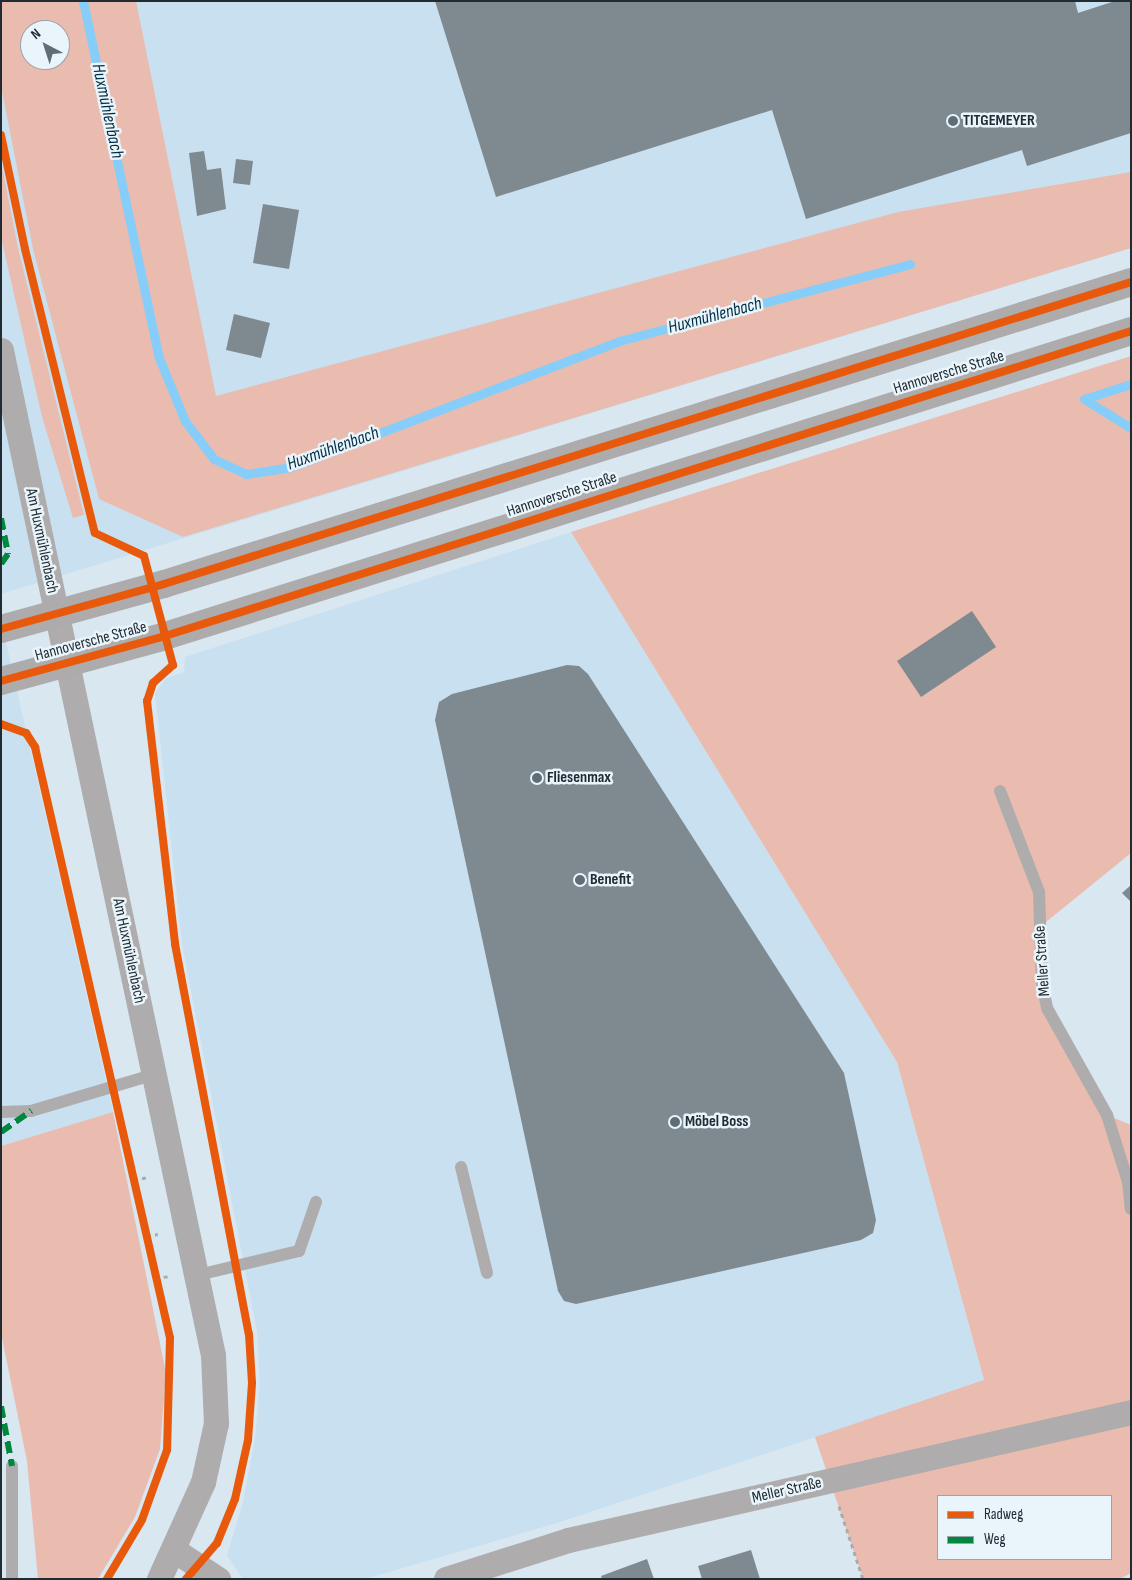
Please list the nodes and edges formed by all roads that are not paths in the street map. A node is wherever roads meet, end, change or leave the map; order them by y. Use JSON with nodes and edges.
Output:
{"nodes":[{"id":1,"x":1131,"y":282,"type":"edge"},
{"id":2,"x":1131,"y":331,"type":"edge"},
{"id":3,"x":1,"y":350,"type":"edge"},
{"id":4,"x":56,"y":612,"type":"junction"},
{"id":5,"x":1,"y":629,"type":"edge"},
{"id":6,"x":67,"y":663,"type":"junction"},
{"id":7,"x":1,"y":681,"type":"edge"},
{"id":8,"x":1000,"y":791,"type":"dead end"},
{"id":9,"x":155,"y":1074,"type":"junction"},
{"id":10,"x":1,"y":1112,"type":"edge"},
{"id":11,"x":462,"y":1167,"type":"dead end"},
{"id":12,"x":316,"y":1202,"type":"dead end"},
{"id":13,"x":1131,"y":1208,"type":"edge"},
{"id":14,"x":487,"y":1273,"type":"dead end"},
{"id":15,"x":198,"y":1275,"type":"junction"},
{"id":16,"x":1131,"y":1412,"type":"edge"},
{"id":17,"x":12,"y":1466,"type":"dead end"},
{"id":18,"x":174,"y":1550,"type":"junction"},
{"id":19,"x":12,"y":1579,"type":"edge"},
{"id":20,"x":159,"y":1579,"type":"edge"},
{"id":21,"x":218,"y":1579,"type":"edge"},
{"id":22,"x":446,"y":1579,"type":"edge"}],
"edges":[{"from":1,"to":4,"type":"main road","name":"Hannoversche Straße"},
{"from":2,"to":6,"type":"main road","name":"Hannoversche Straße"},
{"from":3,"to":4,"type":"street","name":"Am Huxmühlenbach"},
{"from":4,"to":5,"type":"main road","name":"Hannoversche Straße"},
{"from":4,"to":6,"type":"street","name":"Am Huxmühlenbach"},
{"from":6,"to":7,"type":"main road","name":"Hannoversche Straße"},
{"from":6,"to":9,"type":"street","name":"Am Huxmühlenbach"},
{"from":8,"to":13,"type":"lane","name":"Meller Straße"},
{"from":9,"to":10,"type":"lane"},
{"from":9,"to":15,"type":"street","name":"Am Huxmühlenbach"},
{"from":11,"to":14,"type":"lane"},
{"from":12,"to":15,"type":"lane"},
{"from":15,"to":18,"type":"street","name":"Am Huxmühlenbach"},
{"from":16,"to":22,"type":"street","name":"Meller Straße"},
{"from":17,"to":19,"type":"lane"},
{"from":18,"to":20,"type":"street","name":"Am Huxmühlenbach"},
{"from":18,"to":21,"type":"street"}]}
